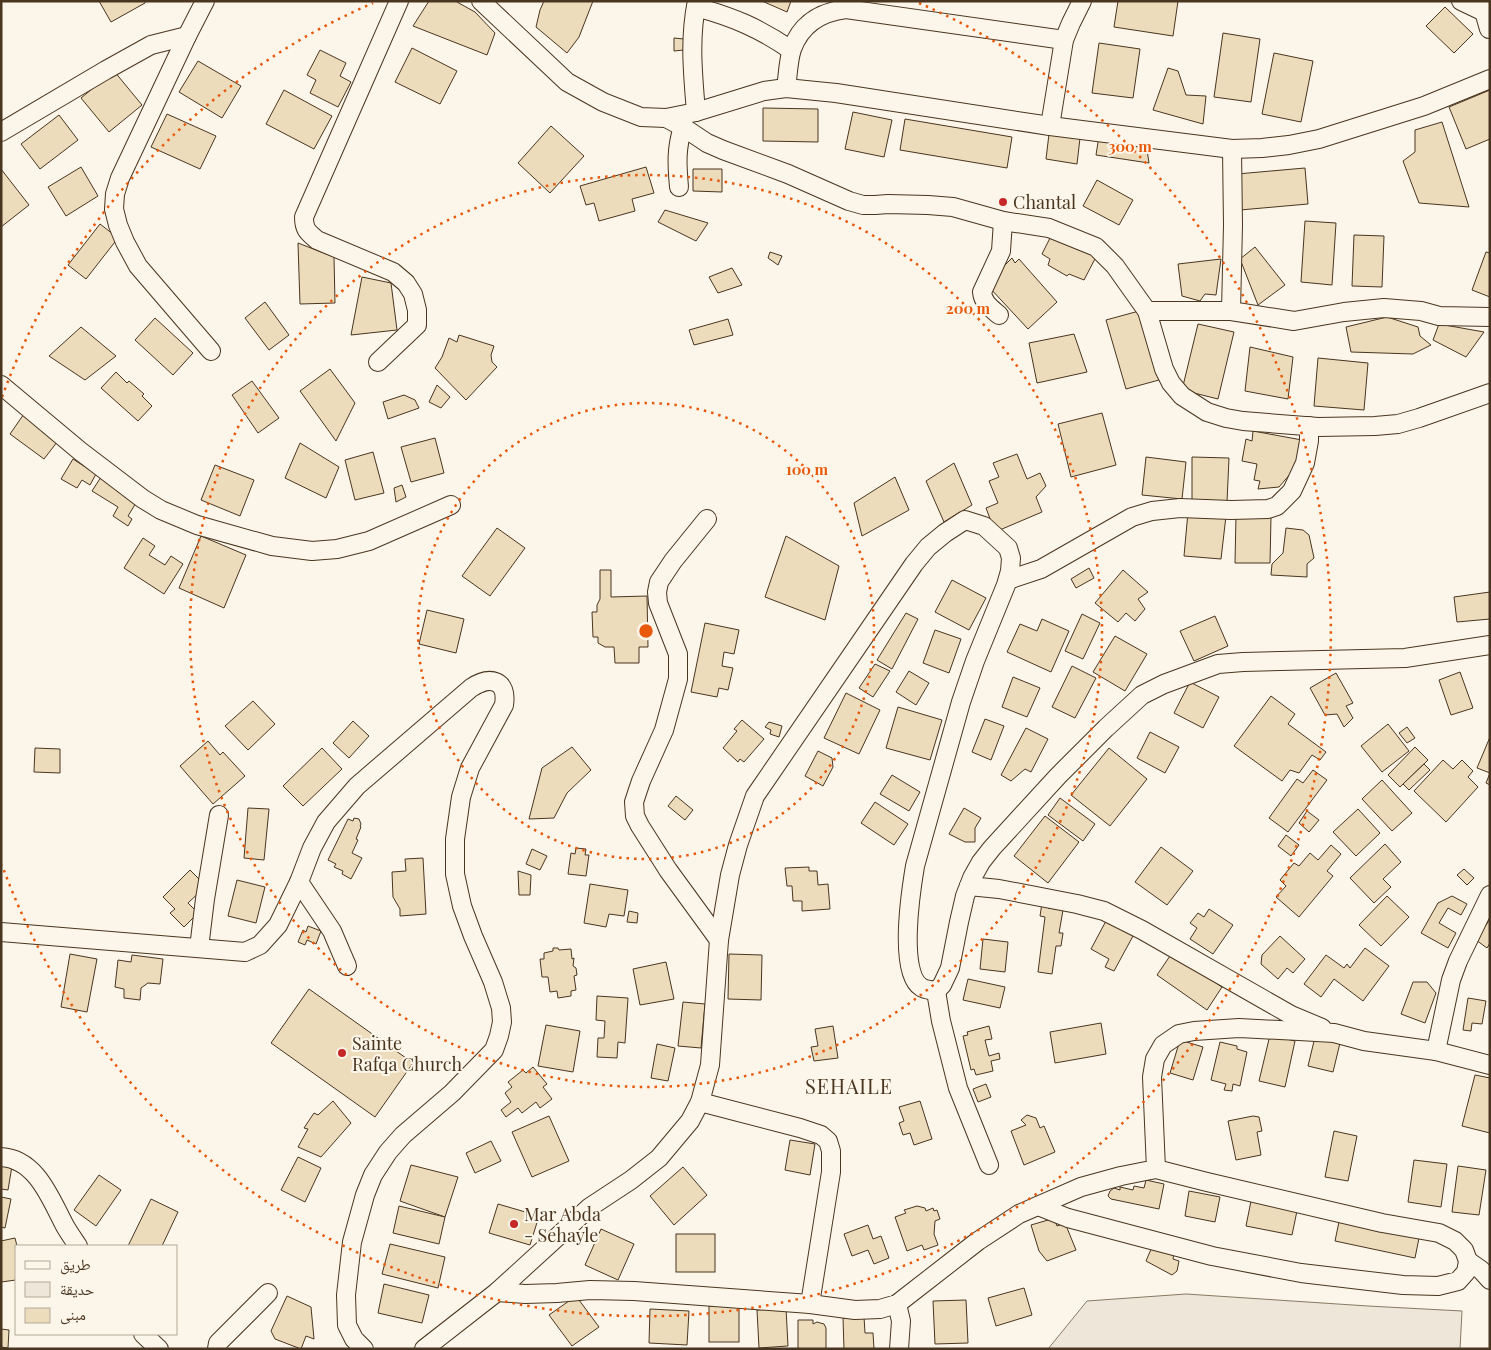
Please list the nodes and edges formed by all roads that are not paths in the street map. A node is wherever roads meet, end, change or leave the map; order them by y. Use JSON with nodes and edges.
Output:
{"nodes":[{"id":1,"x":205,"y":1,"type":"edge"},
{"id":2,"x":399,"y":1,"type":"edge"},
{"id":3,"x":481,"y":1,"type":"edge"},
{"id":4,"x":1082,"y":1,"type":"edge"},
{"id":5,"x":1461,"y":1,"type":"edge"},
{"id":6,"x":696,"y":4,"type":"edge"},
{"id":7,"x":1487,"y":20,"type":"edge"},
{"id":8,"x":187,"y":36,"type":"junction"},
{"id":9,"x":1064,"y":40,"type":"junction"},
{"id":10,"x":792,"y":50,"type":"junction"},
{"id":11,"x":1490,"y":78,"type":"edge"},
{"id":12,"x":786,"y":88,"type":"junction"},
{"id":13,"x":696,"y":112,"type":"junction"},
{"id":14,"x":666,"y":118,"type":"junction"},
{"id":15,"x":1050,"y":126,"type":"junction"},
{"id":16,"x":683,"y":127,"type":"junction"},
{"id":17,"x":1,"y":132,"type":"edge"},
{"id":18,"x":1232,"y":149,"type":"junction"},
{"id":19,"x":679,"y":187,"type":"dead end"},
{"id":20,"x":1003,"y":221,"type":"junction"},
{"id":21,"x":1147,"y":311,"type":"junction"},
{"id":22,"x":1231,"y":312,"type":"junction"},
{"id":23,"x":999,"y":315,"type":"dead end"},
{"id":24,"x":1490,"y":317,"type":"edge"},
{"id":25,"x":210,"y":351,"type":"dead end"},
{"id":26,"x":378,"y":362,"type":"dead end"},
{"id":27,"x":1,"y":385,"type":"edge"},
{"id":28,"x":1490,"y":393,"type":"edge"},
{"id":29,"x":1310,"y":426,"type":"junction"},
{"id":30,"x":451,"y":505,"type":"dead end"},
{"id":31,"x":707,"y":519,"type":"dead end"},
{"id":32,"x":1008,"y":580,"type":"junction"},
{"id":33,"x":1490,"y":645,"type":"edge"},
{"id":34,"x":218,"y":815,"type":"dead end"},
{"id":35,"x":299,"y":882,"type":"junction"},
{"id":36,"x":969,"y":886,"type":"junction"},
{"id":37,"x":1490,"y":895,"type":"edge"},
{"id":38,"x":1,"y":932,"type":"edge"},
{"id":39,"x":719,"y":940,"type":"junction"},
{"id":40,"x":199,"y":948,"type":"junction"},
{"id":41,"x":346,"y":966,"type":"dead end"},
{"id":42,"x":936,"y":991,"type":"junction"},
{"id":43,"x":1334,"y":1033,"type":"junction"},
{"id":44,"x":1436,"y":1051,"type":"junction"},
{"id":45,"x":1490,"y":1064,"type":"edge"},
{"id":46,"x":700,"y":1102,"type":"junction"},
{"id":47,"x":1,"y":1157,"type":"edge"},
{"id":48,"x":989,"y":1165,"type":"dead end"},
{"id":49,"x":1156,"y":1168,"type":"junction"},
{"id":50,"x":1038,"y":1206,"type":"junction"},
{"id":51,"x":77,"y":1245,"type":"edge"},
{"id":52,"x":1468,"y":1261,"type":"junction"},
{"id":53,"x":1490,"y":1280,"type":"edge"},
{"id":54,"x":497,"y":1292,"type":"junction"},
{"id":55,"x":268,"y":1293,"type":"dead end"},
{"id":56,"x":810,"y":1304,"type":"junction"},
{"id":57,"x":897,"y":1304,"type":"junction"},
{"id":58,"x":144,"y":1335,"type":"edge"},
{"id":59,"x":362,"y":1348,"type":"edge"},
{"id":60,"x":159,"y":1349,"type":"edge"},
{"id":61,"x":217,"y":1349,"type":"edge"},
{"id":62,"x":424,"y":1349,"type":"edge"},
{"id":63,"x":899,"y":1349,"type":"edge"}],
"edges":[{"from":1,"to":8,"type":"street"},
{"from":2,"to":26,"type":"street"},
{"from":3,"to":14,"type":"street"},
{"from":4,"to":9,"type":"street"},
{"from":5,"to":7,"type":"street"},
{"from":6,"to":10,"type":"street"},
{"from":6,"to":13,"type":"street"},
{"from":8,"to":17,"type":"street"},
{"from":8,"to":25,"type":"street"},
{"from":9,"to":10,"type":"street"},
{"from":9,"to":15,"type":"street"},
{"from":10,"to":12,"type":"street"},
{"from":11,"to":18,"type":"street"},
{"from":12,"to":13,"type":"street"},
{"from":12,"to":15,"type":"street"},
{"from":13,"to":14,"type":"street"},
{"from":14,"to":16,"type":"street"},
{"from":15,"to":18,"type":"street"},
{"from":16,"to":19,"type":"street"},
{"from":16,"to":20,"type":"street"},
{"from":18,"to":22,"type":"street"},
{"from":20,"to":21,"type":"street"},
{"from":20,"to":23,"type":"street"},
{"from":21,"to":22,"type":"street"},
{"from":21,"to":29,"type":"street"},
{"from":22,"to":24,"type":"street"},
{"from":27,"to":30,"type":"street"},
{"from":28,"to":29,"type":"street"},
{"from":29,"to":32,"type":"street"},
{"from":31,"to":39,"type":"street"},
{"from":32,"to":39,"type":"street"},
{"from":32,"to":42,"type":"street"},
{"from":33,"to":36,"type":"street"},
{"from":34,"to":40,"type":"street"},
{"from":35,"to":40,"type":"street"},
{"from":35,"to":41,"type":"street"},
{"from":35,"to":59,"type":"street"},
{"from":36,"to":42,"type":"street"},
{"from":36,"to":43,"type":"street"},
{"from":37,"to":44,"type":"street"},
{"from":38,"to":40,"type":"street"},
{"from":39,"to":46,"type":"street"},
{"from":42,"to":48,"type":"street"},
{"from":43,"to":44,"type":"street"},
{"from":43,"to":49,"type":"street"},
{"from":44,"to":45,"type":"street"},
{"from":46,"to":54,"type":"street"},
{"from":46,"to":56,"type":"street"},
{"from":47,"to":51,"type":"street"},
{"from":49,"to":50,"type":"street"},
{"from":49,"to":52,"type":"street"},
{"from":50,"to":52,"type":"street"},
{"from":50,"to":57,"type":"street"},
{"from":52,"to":53,"type":"street"},
{"from":54,"to":56,"type":"street"},
{"from":54,"to":62,"type":"street"},
{"from":55,"to":61,"type":"street"},
{"from":56,"to":57,"type":"street"},
{"from":57,"to":63,"type":"street"},
{"from":58,"to":60,"type":"street"}]}
